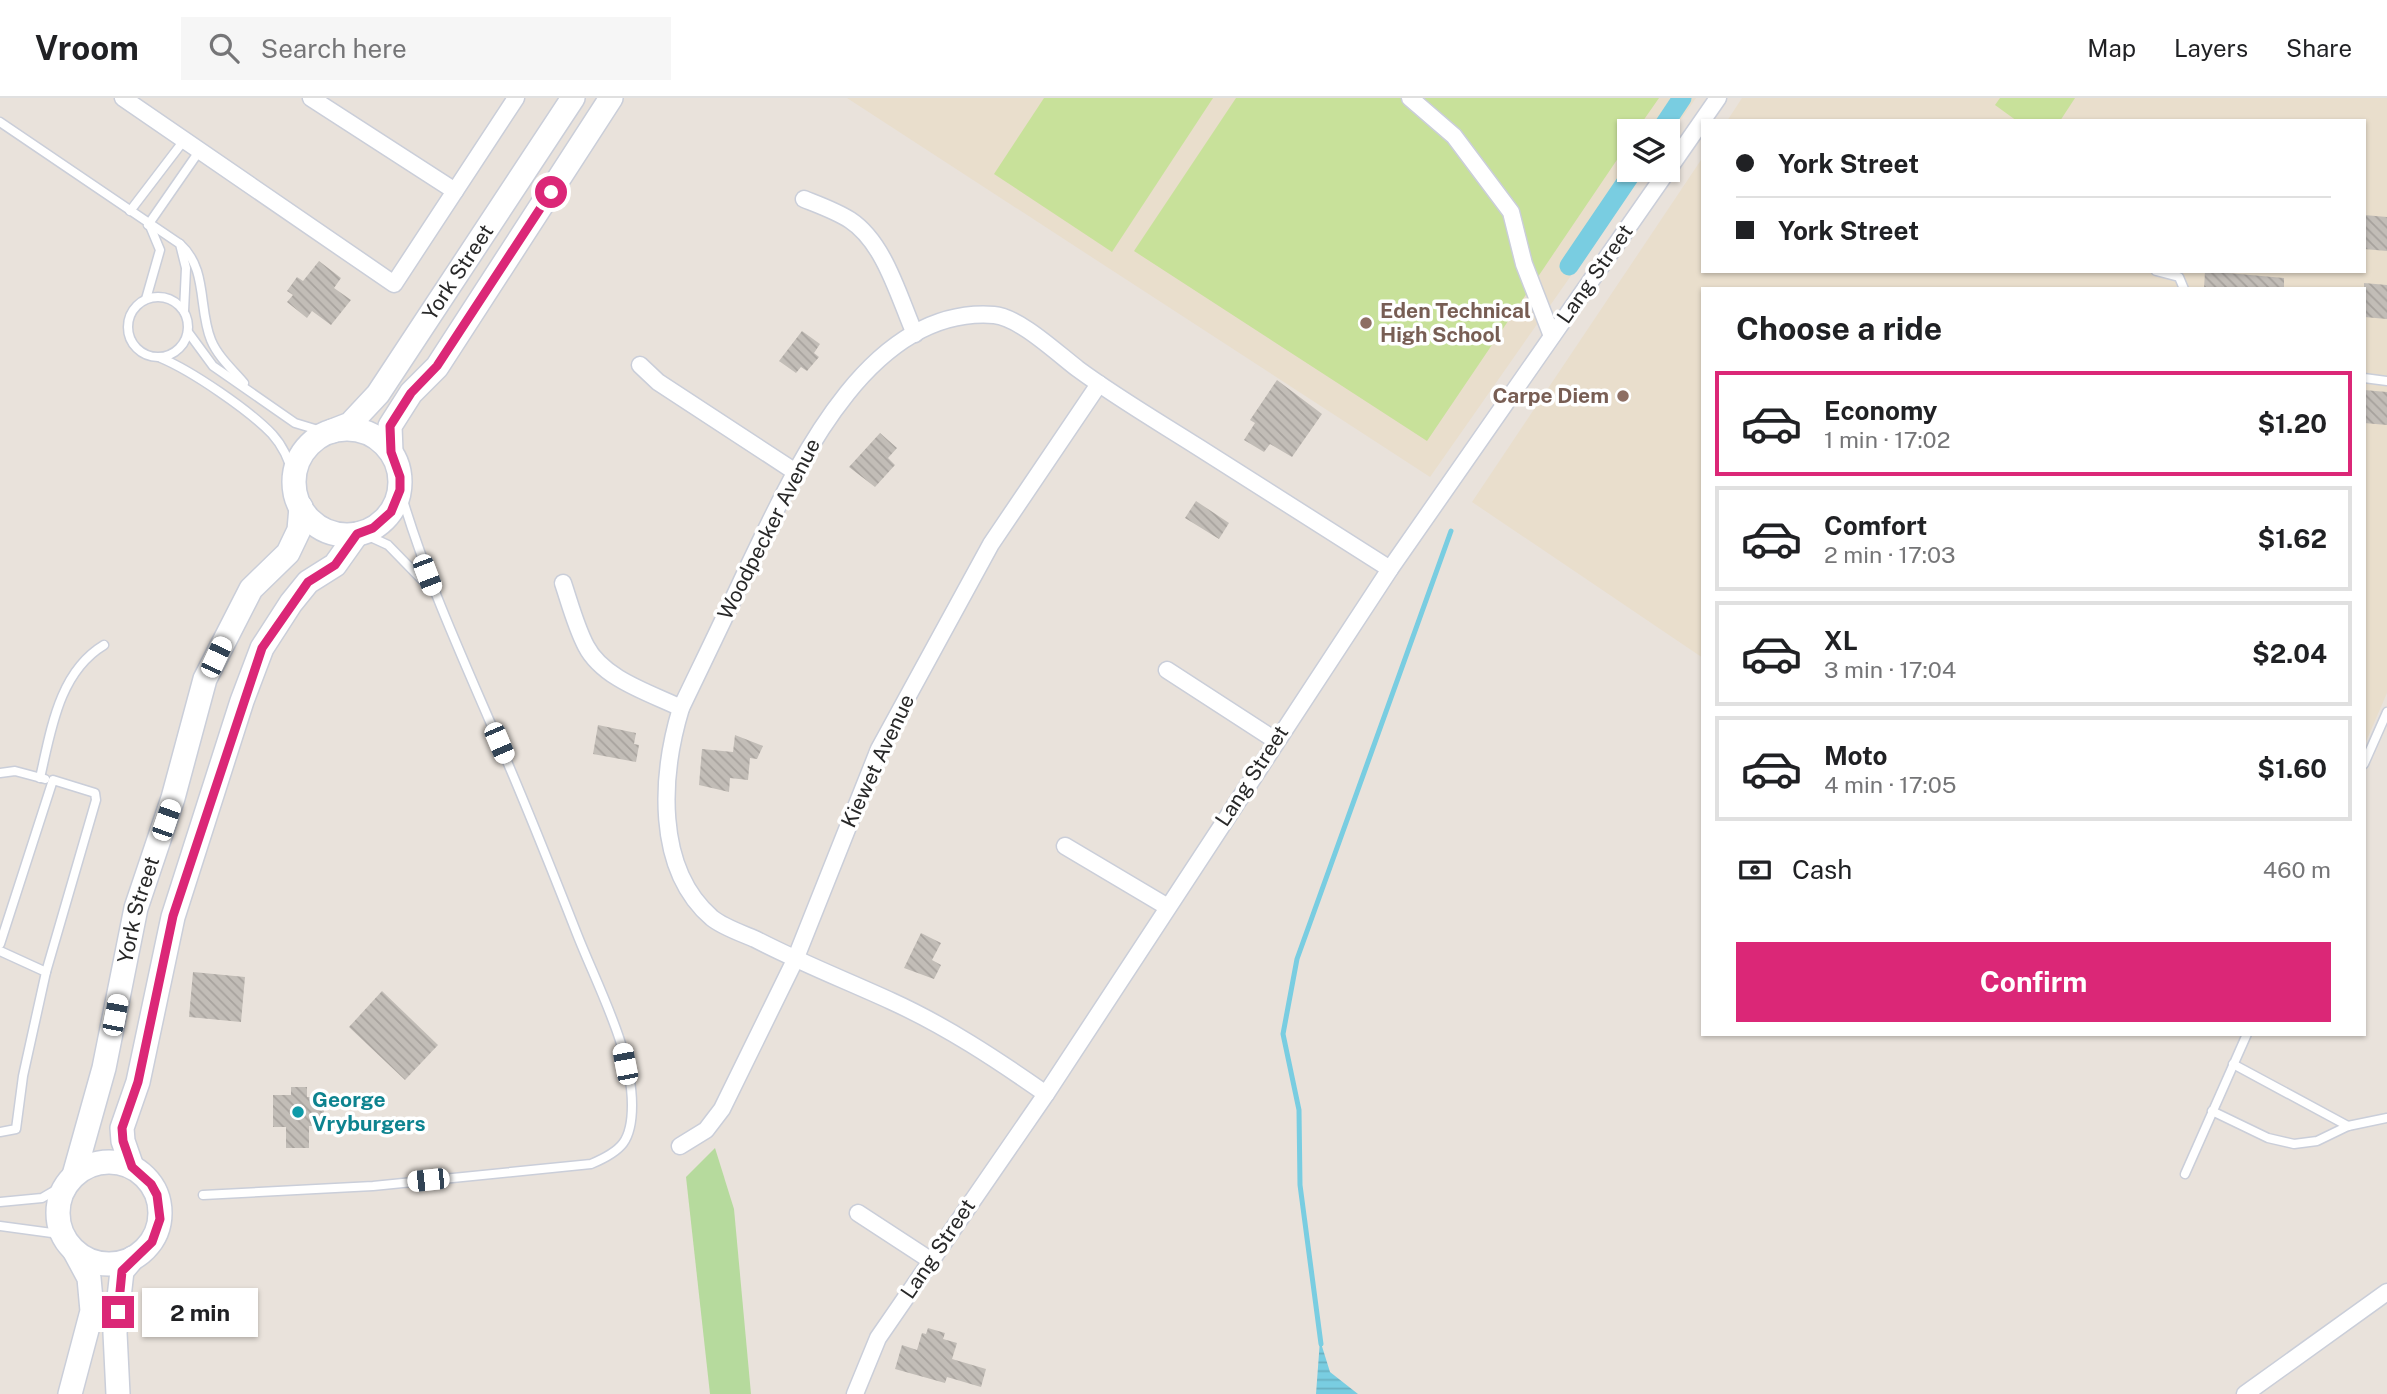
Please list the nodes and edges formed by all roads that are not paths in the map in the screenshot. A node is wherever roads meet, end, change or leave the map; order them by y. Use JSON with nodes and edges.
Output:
{"nodes":[{"id":1,"x":123,"y":98,"type":"edge"},
{"id":2,"x":311,"y":98,"type":"edge"},
{"id":3,"x":573,"y":98,"type":"edge"},
{"id":4,"x":611,"y":98,"type":"edge"},
{"id":5,"x":1410,"y":98,"type":"edge"},
{"id":6,"x":1717,"y":98,"type":"edge"},
{"id":7,"x":509,"y":100,"type":"edge"},
{"id":8,"x":1703,"y":119,"type":"edge"},
{"id":9,"x":0,"y":122,"type":"edge"},
{"id":10,"x":1701,"y":122,"type":"edge"},
{"id":11,"x":185,"y":139,"type":"junction"},
{"id":12,"x":200,"y":150,"type":"junction"},
{"id":13,"x":1680,"y":152,"type":"edge"},
{"id":14,"x":1660,"y":182,"type":"edge"},
{"id":15,"x":455,"y":191,"type":"junction"},
{"id":16,"x":804,"y":199,"type":"dead end"},
{"id":17,"x":130,"y":211,"type":"junction"},
{"id":18,"x":149,"y":225,"type":"junction"},
{"id":19,"x":180,"y":244,"type":"junction"},
{"id":20,"x":2165,"y":273,"type":"edge"},
{"id":21,"x":2183,"y":287,"type":"edge"},
{"id":22,"x":146,"y":299,"type":"junction"},
{"id":23,"x":184,"y":312,"type":"junction"},
{"id":24,"x":188,"y":332,"type":"junction"},
{"id":25,"x":915,"y":334,"type":"junction"},
{"id":26,"x":1552,"y":336,"type":"junction"},
{"id":27,"x":161,"y":358,"type":"junction"},
{"id":28,"x":640,"y":365,"type":"dead end"},
{"id":29,"x":2366,"y":378,"type":"edge"},
{"id":30,"x":2387,"y":381,"type":"edge"},
{"id":31,"x":1099,"y":384,"type":"junction"},
{"id":32,"x":253,"y":393,"type":"junction"},
{"id":33,"x":330,"y":432,"type":"junction"},
{"id":34,"x":391,"y":452,"type":"junction"},
{"id":35,"x":794,"y":471,"type":"junction"},
{"id":36,"x":294,"y":478,"type":"junction"},
{"id":37,"x":400,"y":490,"type":"junction"},
{"id":38,"x":300,"y":507,"type":"junction"},
{"id":39,"x":359,"y":533,"type":"junction"},
{"id":40,"x":1390,"y":569,"type":"junction"},
{"id":41,"x":563,"y":583,"type":"dead end"},
{"id":42,"x":434,"y":592,"type":"junction"},
{"id":43,"x":104,"y":645,"type":"dead end"},
{"id":44,"x":1167,"y":670,"type":"dead end"},
{"id":45,"x":681,"y":708,"type":"junction"},
{"id":46,"x":2387,"y":712,"type":"edge"},
{"id":47,"x":1275,"y":740,"type":"junction"},
{"id":48,"x":2366,"y":759,"type":"edge"},
{"id":49,"x":0,"y":773,"type":"edge"},
{"id":50,"x":40,"y":778,"type":"junction"},
{"id":51,"x":53,"y":780,"type":"junction"},
{"id":52,"x":1065,"y":846,"type":"dead end"},
{"id":53,"x":1166,"y":906,"type":"junction"},
{"id":54,"x":0,"y":944,"type":"edge"},
{"id":55,"x":0,"y":950,"type":"edge"},
{"id":56,"x":795,"y":960,"type":"junction"},
{"id":57,"x":46,"y":972,"type":"junction"},
{"id":58,"x":2246,"y":1036,"type":"edge"},
{"id":59,"x":2233,"y":1064,"type":"junction"},
{"id":60,"x":1046,"y":1094,"type":"junction"},
{"id":61,"x":2212,"y":1111,"type":"junction"},
{"id":62,"x":2387,"y":1118,"type":"edge"},
{"id":63,"x":2348,"y":1126,"type":"junction"},
{"id":64,"x":0,"y":1132,"type":"edge"},
{"id":65,"x":680,"y":1146,"type":"dead end"},
{"id":66,"x":132,"y":1167,"type":"junction"},
{"id":67,"x":2185,"y":1174,"type":"dead end"},
{"id":68,"x":70,"y":1180,"type":"junction"},
{"id":69,"x":203,"y":1195,"type":"dead end"},
{"id":70,"x":0,"y":1202,"type":"edge"},
{"id":71,"x":858,"y":1213,"type":"dead end"},
{"id":72,"x":0,"y":1226,"type":"edge"},
{"id":73,"x":71,"y":1247,"type":"junction"},
{"id":74,"x":133,"y":1258,"type":"junction"},
{"id":75,"x":930,"y":1260,"type":"junction"},
{"id":76,"x":2387,"y":1292,"type":"edge"},
{"id":77,"x":70,"y":1394,"type":"edge"},
{"id":78,"x":118,"y":1394,"type":"edge"},
{"id":79,"x":855,"y":1394,"type":"edge"},
{"id":80,"x":2245,"y":1394,"type":"edge"}],
"edges":[{"from":1,"to":11,"type":"street"},
{"from":2,"to":15,"type":"street"},
{"from":3,"to":33,"type":"main road","name":"York Street"},
{"from":4,"to":34,"type":"main road","name":"York Street"},
{"from":5,"to":26,"type":"street"},
{"from":6,"to":8,"type":"street","name":"Lang Street"},
{"from":7,"to":15,"type":"street"},
{"from":9,"to":17,"type":"lane"},
{"from":10,"to":13,"type":"street","name":"Lang Street"},
{"from":11,"to":12,"type":"street"},
{"from":11,"to":17,"type":"lane"},
{"from":12,"to":15,"type":"street"},
{"from":12,"to":18,"type":"lane"},
{"from":14,"to":26,"type":"street","name":"Lang Street"},
{"from":16,"to":25,"type":"street"},
{"from":17,"to":18,"type":"lane"},
{"from":18,"to":19,"type":"lane"},
{"from":18,"to":22,"type":"lane"},
{"from":19,"to":23,"type":"lane"},
{"from":19,"to":32,"type":"lane"},
{"from":20,"to":21,"type":"lane"},
{"from":22,"to":23,"type":"lane"},
{"from":22,"to":27,"type":"lane"},
{"from":23,"to":24,"type":"lane"},
{"from":24,"to":27,"type":"lane"},
{"from":24,"to":32,"type":"lane"},
{"from":25,"to":31,"type":"street","name":"Woodpecker Avenue"},
{"from":25,"to":35,"type":"street","name":"Woodpecker Avenue"},
{"from":26,"to":40,"type":"street","name":"Lang Street"},
{"from":27,"to":36,"type":"lane"},
{"from":28,"to":35,"type":"street"},
{"from":29,"to":30,"type":"lane"},
{"from":31,"to":40,"type":"street","name":"Woodpecker Avenue"},
{"from":31,"to":56,"type":"street","name":"Kiewet Avenue"},
{"from":32,"to":33,"type":"lane"},
{"from":33,"to":34,"type":"main road"},
{"from":33,"to":36,"type":"main road","name":"York Street"},
{"from":34,"to":37,"type":"main road","name":"York Street"},
{"from":35,"to":45,"type":"street","name":"Woodpecker Avenue"},
{"from":36,"to":38,"type":"main road","name":"York Street"},
{"from":37,"to":39,"type":"main road","name":"York Street"},
{"from":37,"to":42,"type":"lane"},
{"from":38,"to":39,"type":"main road"},
{"from":38,"to":68,"type":"main road","name":"York Street"},
{"from":39,"to":42,"type":"lane"},
{"from":39,"to":66,"type":"main road","name":"York Street"},
{"from":40,"to":47,"type":"street","name":"Lang Street"},
{"from":41,"to":45,"type":"street"},
{"from":42,"to":69,"type":"lane"},
{"from":43,"to":50,"type":"lane"},
{"from":44,"to":47,"type":"street"},
{"from":45,"to":56,"type":"street","name":"Woodpecker Avenue"},
{"from":46,"to":48,"type":"lane"},
{"from":47,"to":53,"type":"street","name":"Lang Street"},
{"from":49,"to":50,"type":"lane"},
{"from":50,"to":51,"type":"lane"},
{"from":51,"to":54,"type":"lane"},
{"from":51,"to":57,"type":"lane"},
{"from":52,"to":53,"type":"street"},
{"from":53,"to":60,"type":"street","name":"Lang Street"},
{"from":55,"to":57,"type":"lane"},
{"from":56,"to":60,"type":"street","name":"Woodpecker Avenue"},
{"from":56,"to":65,"type":"street","name":"Kiewet Avenue"},
{"from":57,"to":64,"type":"lane"},
{"from":58,"to":59,"type":"lane"},
{"from":59,"to":61,"type":"lane"},
{"from":59,"to":63,"type":"lane"},
{"from":60,"to":75,"type":"street","name":"Lang Street"},
{"from":61,"to":63,"type":"lane"},
{"from":61,"to":67,"type":"lane"},
{"from":62,"to":63,"type":"lane"},
{"from":66,"to":68,"type":"main road"},
{"from":66,"to":74,"type":"main road","name":"York Street"},
{"from":68,"to":70,"type":"lane"},
{"from":68,"to":73,"type":"main road","name":"York Street"},
{"from":71,"to":75,"type":"street"},
{"from":72,"to":73,"type":"lane"},
{"from":73,"to":74,"type":"main road"},
{"from":73,"to":77,"type":"main road","name":"York Street"},
{"from":74,"to":78,"type":"main road","name":"York Street"},
{"from":75,"to":79,"type":"street","name":"Lang Street"},
{"from":76,"to":80,"type":"street"}]}
